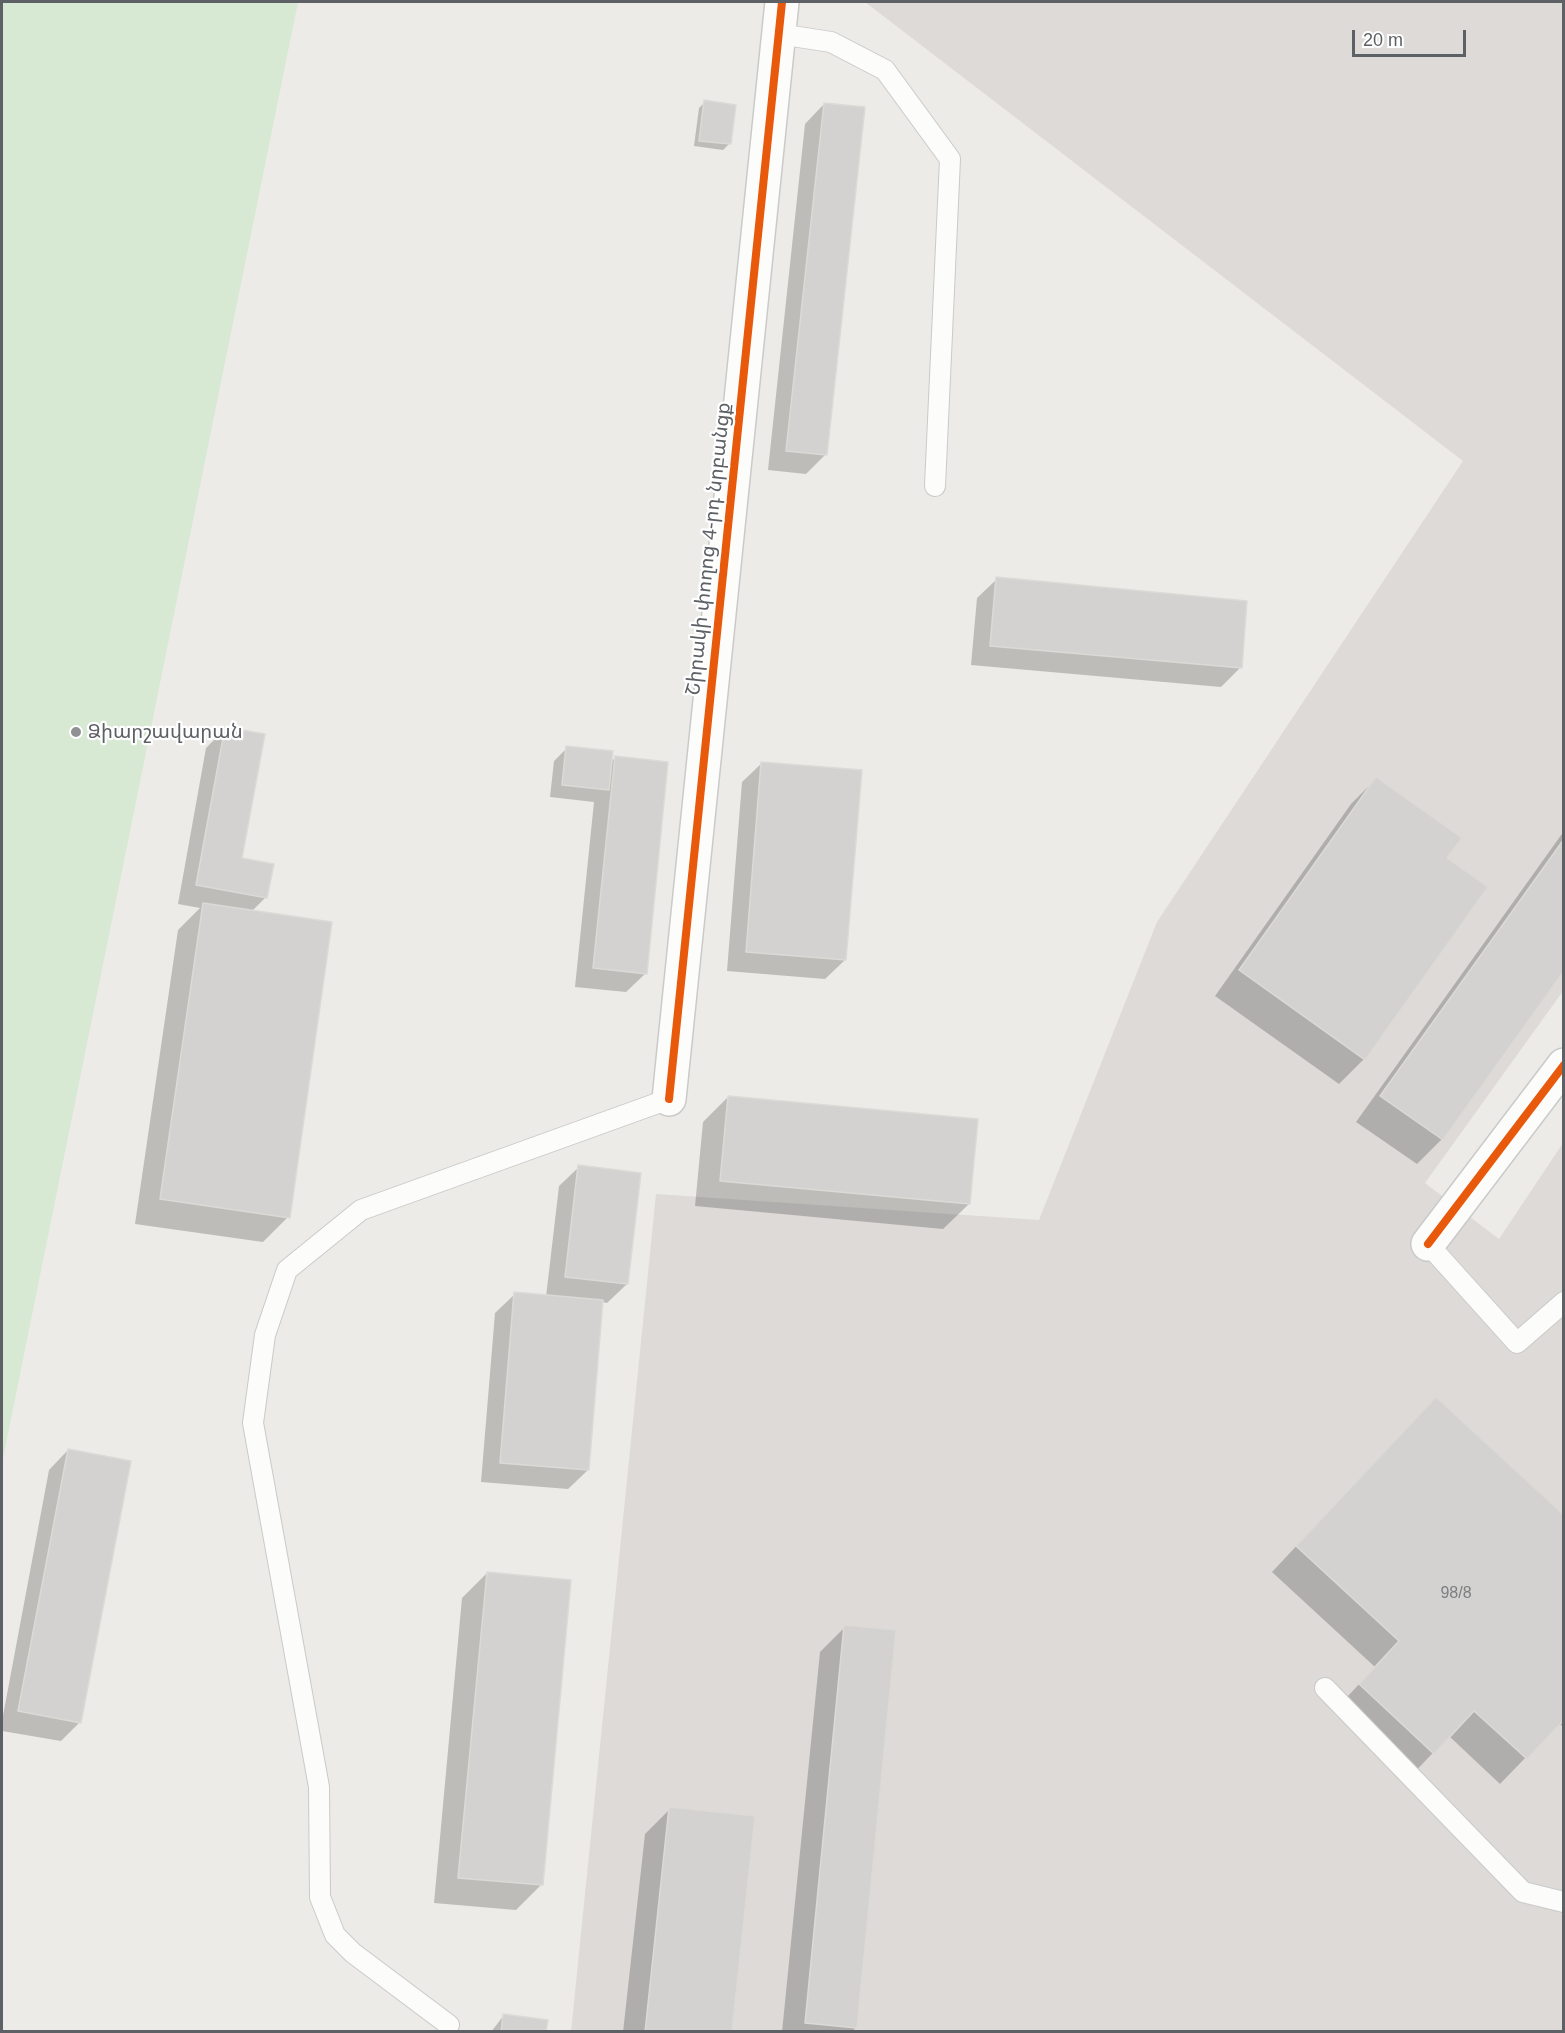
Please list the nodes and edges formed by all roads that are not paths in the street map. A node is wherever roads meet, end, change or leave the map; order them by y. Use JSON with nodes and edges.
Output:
{"nodes":[{"id":1,"x":782,"y":2,"type":"edge"},
{"id":2,"x":779,"y":34,"type":"junction"},
{"id":3,"x":935,"y":486,"type":"dead end"},
{"id":4,"x":1563,"y":1065,"type":"edge"},
{"id":5,"x":669,"y":1100,"type":"joint"},
{"id":6,"x":1428,"y":1244,"type":"joint"},
{"id":7,"x":1563,"y":1302,"type":"edge"},
{"id":8,"x":1325,"y":1688,"type":"dead end"},
{"id":9,"x":1563,"y":1902,"type":"edge"},
{"id":10,"x":449,"y":2025,"type":"dead end"}],
"edges":[{"from":1,"to":2,"type":"street","name":"Շիրակի փողոց 4-րդ նրբանցք"},
{"from":2,"to":3,"type":"lane"},
{"from":2,"to":5,"type":"street","name":"Շիրակի փողոց 4-րդ նրբանցք"},
{"from":4,"to":6,"type":"street"},
{"from":5,"to":10,"type":"lane"},
{"from":6,"to":7,"type":"lane"},
{"from":8,"to":9,"type":"lane"}]}
